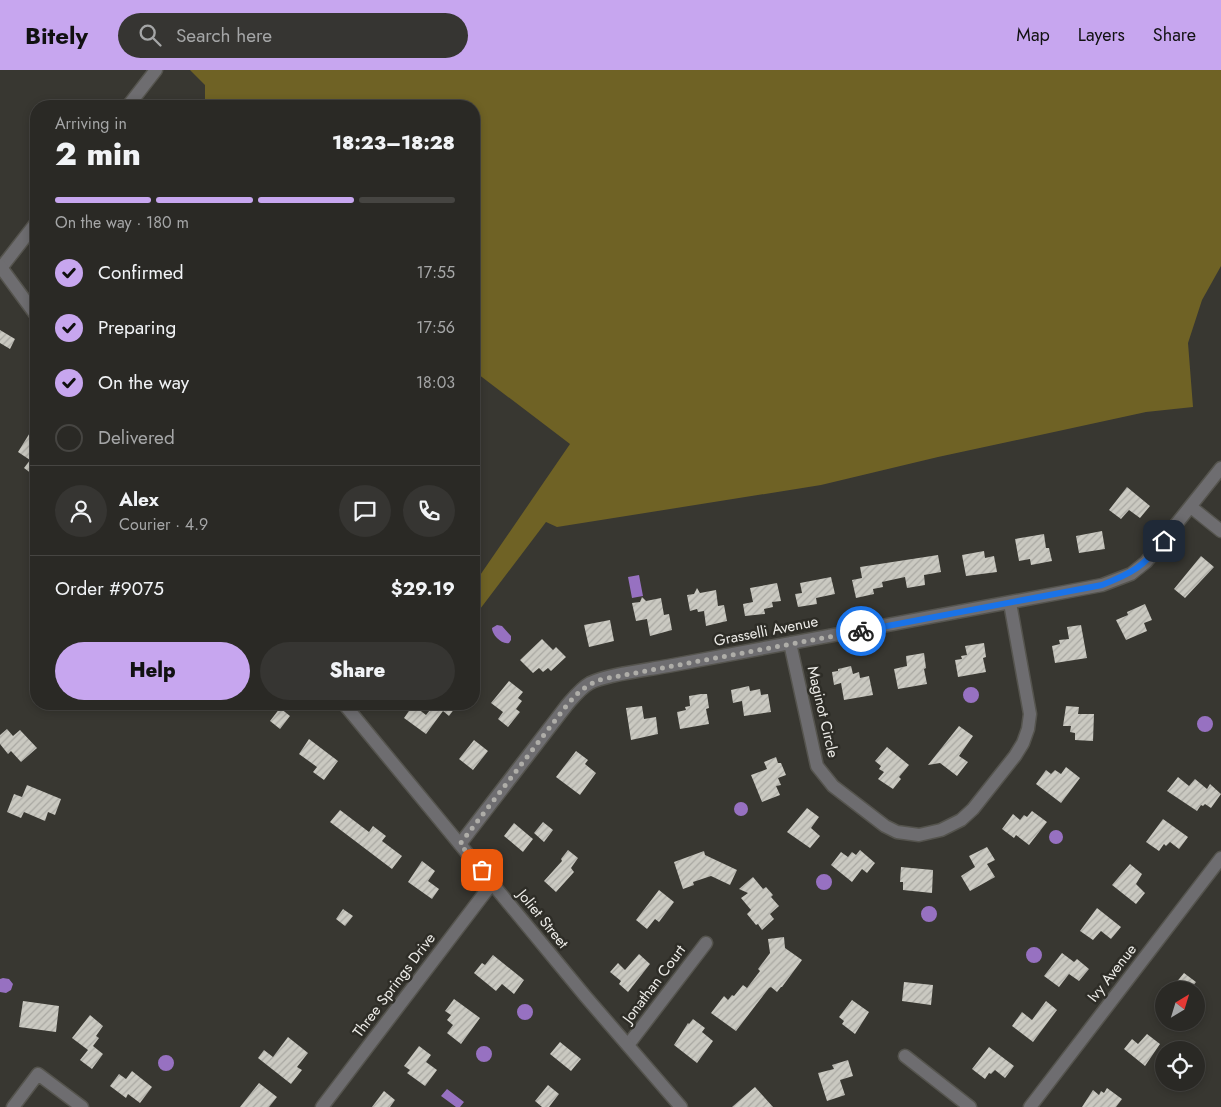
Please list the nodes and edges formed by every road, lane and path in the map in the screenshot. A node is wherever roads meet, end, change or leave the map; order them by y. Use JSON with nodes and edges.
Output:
{"nodes":[{"id":1,"x":156,"y":70,"type":"edge"},
{"id":2,"x":133,"y":100,"type":"edge"},
{"id":3,"x":30,"y":230,"type":"edge"},
{"id":4,"x":0,"y":267,"type":"edge"},
{"id":5,"x":30,"y":307,"type":"edge"},
{"id":6,"x":1221,"y":468,"type":"edge"},
{"id":7,"x":1191,"y":507,"type":"junction"},
{"id":8,"x":1221,"y":530,"type":"edge"},
{"id":9,"x":1010,"y":603,"type":"junction"},
{"id":10,"x":790,"y":643,"type":"junction"},
{"id":11,"x":349,"y":710,"type":"edge"},
{"id":12,"x":460,"y":844,"type":"junction"},
{"id":13,"x":1221,"y":858,"type":"edge"},
{"id":14,"x":493,"y":882,"type":"junction"},
{"id":15,"x":706,"y":943,"type":"dead end"},
{"id":16,"x":628,"y":1045,"type":"junction"},
{"id":17,"x":905,"y":1056,"type":"dead end"},
{"id":18,"x":13,"y":1107,"type":"edge"},
{"id":19,"x":82,"y":1107,"type":"edge"},
{"id":20,"x":322,"y":1107,"type":"edge"},
{"id":21,"x":681,"y":1107,"type":"edge"},
{"id":22,"x":970,"y":1107,"type":"edge"},
{"id":23,"x":1030,"y":1107,"type":"edge"}],
"edges":[{"from":1,"to":2,"type":"street"},
{"from":3,"to":4,"type":"street"},
{"from":4,"to":5,"type":"street"},
{"from":6,"to":7,"type":"street","name":"Grasselli Avenue"},
{"from":7,"to":8,"type":"street"},
{"from":7,"to":9,"type":"street","name":"Grasselli Avenue"},
{"from":9,"to":10,"type":"street","name":"Grasselli Avenue"},
{"from":9,"to":10,"type":"street","name":"Maginot Circle"},
{"from":10,"to":12,"type":"street","name":"Grasselli Avenue"},
{"from":11,"to":12,"type":"street","name":"Joliet Street"},
{"from":12,"to":14,"type":"street","name":"Joliet Street"},
{"from":13,"to":23,"type":"street","name":"Ivy Avenue"},
{"from":14,"to":16,"type":"street","name":"Joliet Street"},
{"from":14,"to":20,"type":"street","name":"Three Springs Drive"},
{"from":15,"to":16,"type":"street","name":"Jonathan Court"},
{"from":16,"to":21,"type":"street","name":"Joliet Street"},
{"from":17,"to":22,"type":"street"},
{"from":18,"to":19,"type":"street"}]}
